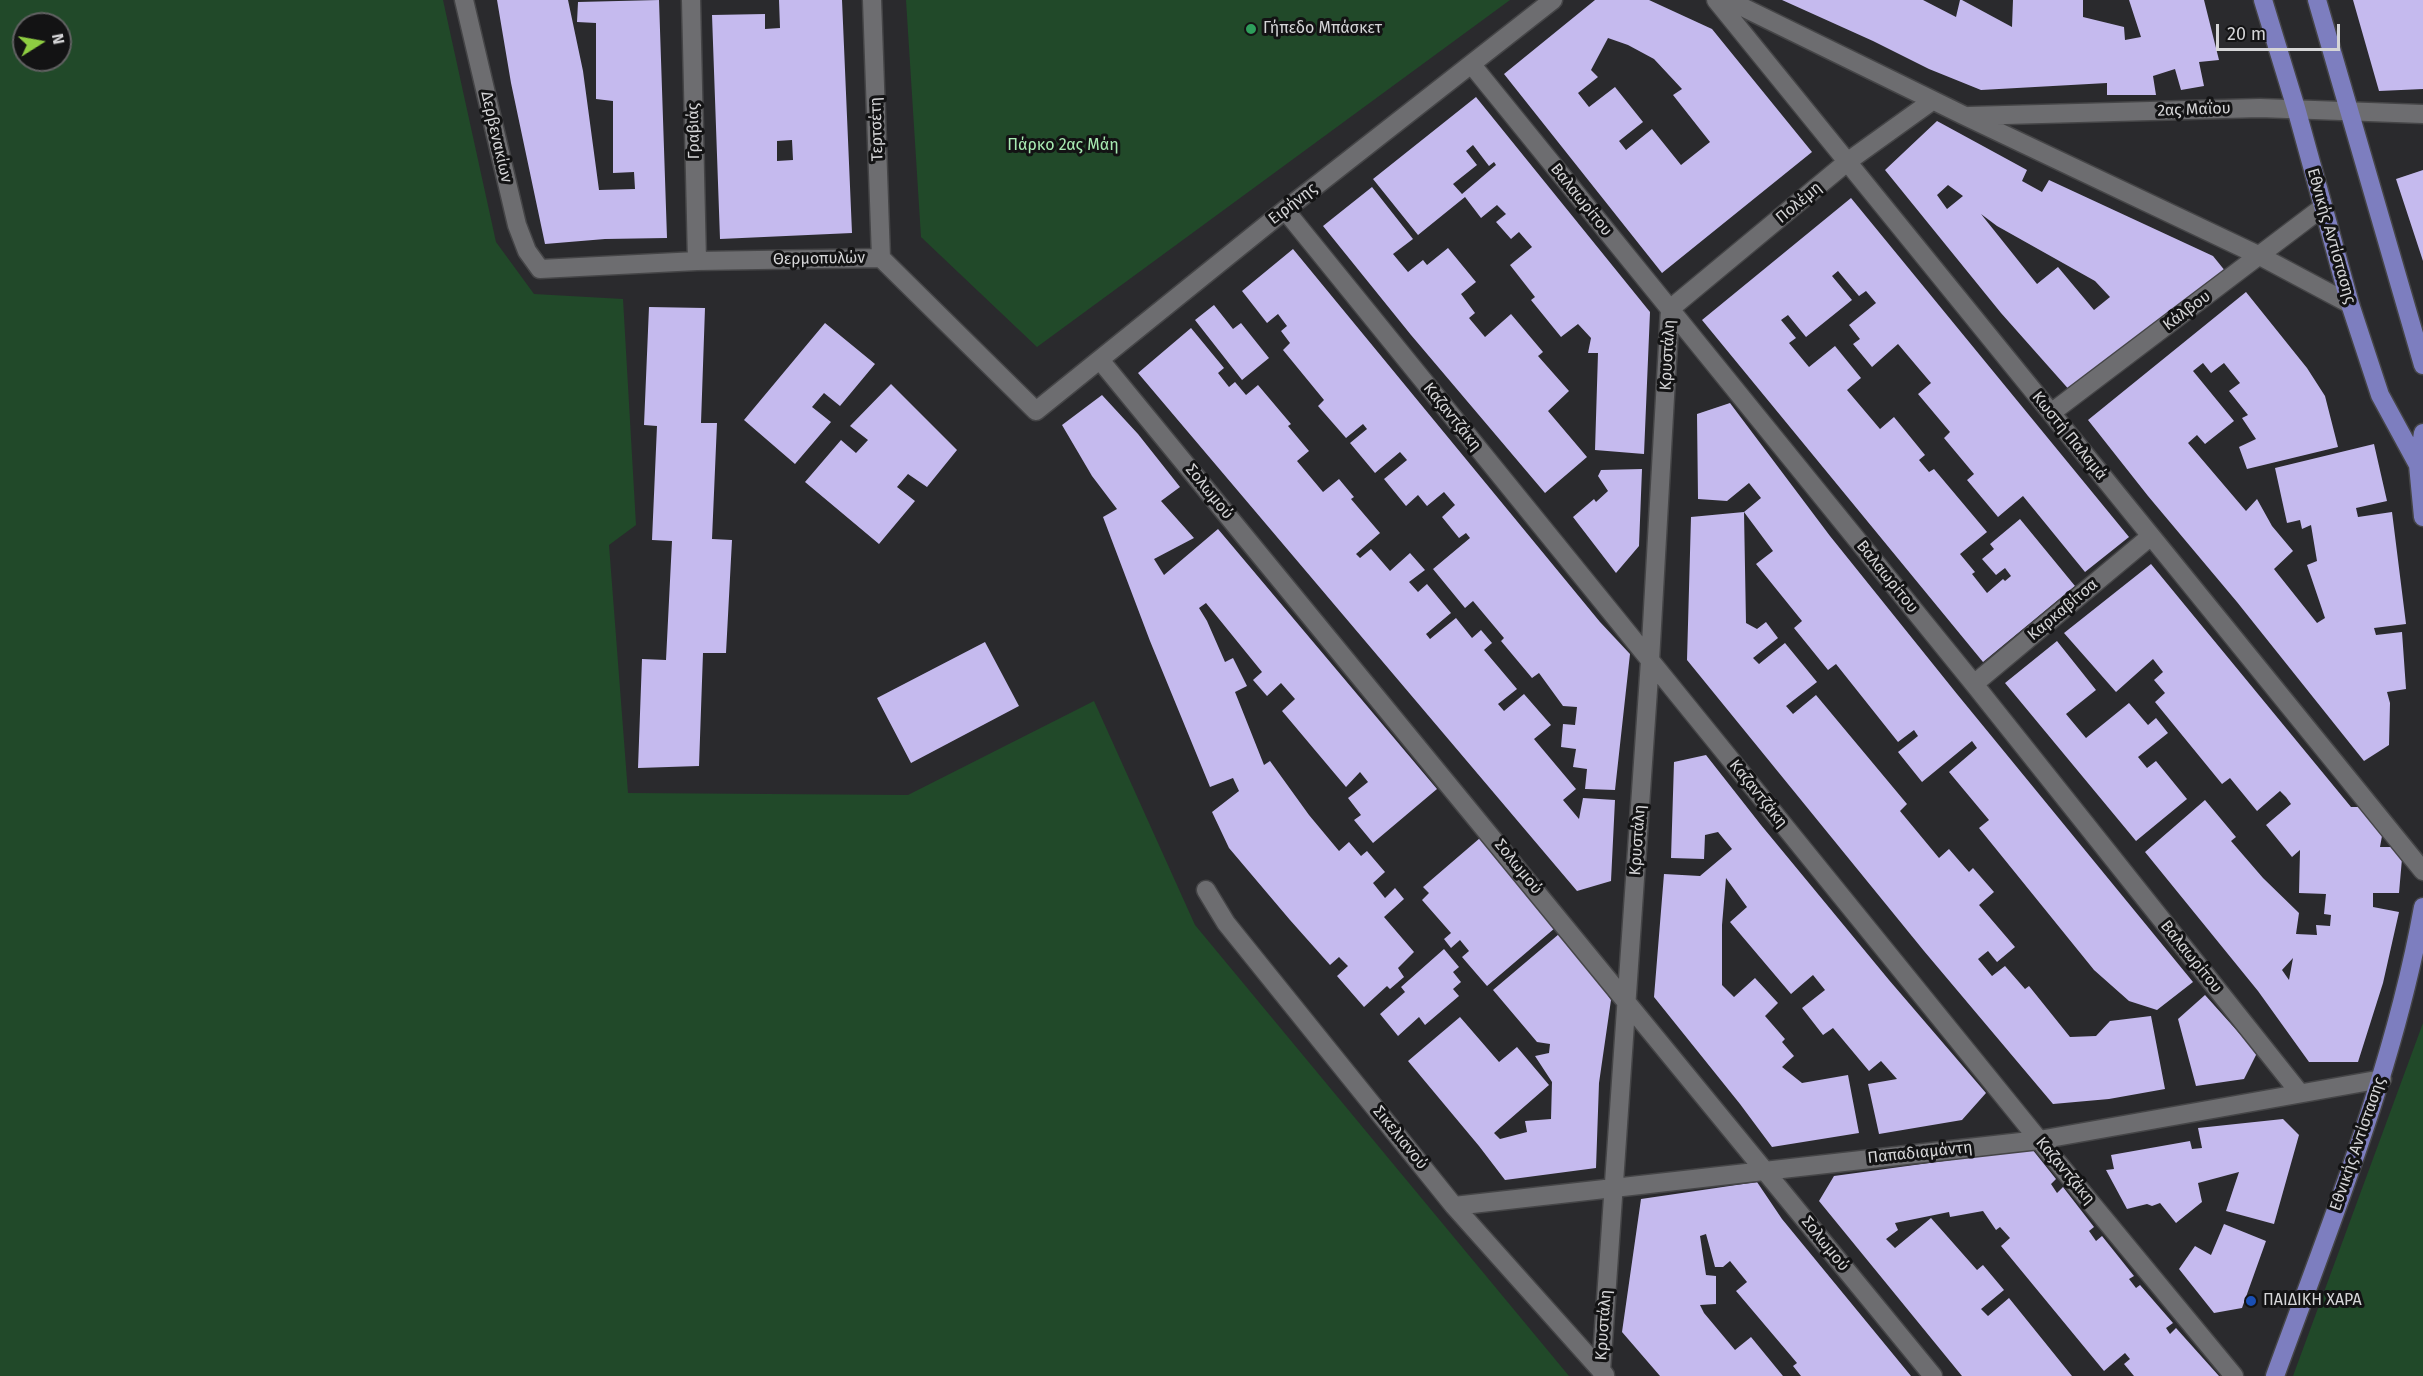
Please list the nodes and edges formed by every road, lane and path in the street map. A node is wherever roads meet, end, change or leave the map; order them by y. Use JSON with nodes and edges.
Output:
{"nodes":[{"id":1,"x":464,"y":0,"type":"edge"},
{"id":2,"x":691,"y":0,"type":"edge"},
{"id":3,"x":872,"y":0,"type":"edge"},
{"id":4,"x":1553,"y":0,"type":"edge"},
{"id":5,"x":1716,"y":0,"type":"edge"},
{"id":6,"x":1728,"y":0,"type":"edge"},
{"id":7,"x":2263,"y":0,"type":"edge"},
{"id":8,"x":2317,"y":0,"type":"edge"},
{"id":9,"x":1472,"y":65,"type":"junction"},
{"id":10,"x":1932,"y":100,"type":"junction"},
{"id":11,"x":2296,"y":108,"type":"junction"},
{"id":12,"x":2349,"y":113,"type":"junction"},
{"id":13,"x":2423,"y":114,"type":"edge"},
{"id":14,"x":1965,"y":116,"type":"junction"},
{"id":15,"x":1847,"y":162,"type":"junction"},
{"id":16,"x":2323,"y":207,"type":"junction"},
{"id":17,"x":1284,"y":210,"type":"junction"},
{"id":18,"x":2260,"y":256,"type":"junction"},
{"id":19,"x":881,"y":258,"type":"junction"},
{"id":20,"x":697,"y":261,"type":"junction"},
{"id":21,"x":540,"y":269,"type":"joint"},
{"id":22,"x":2350,"y":304,"type":"junction"},
{"id":23,"x":1670,"y":309,"type":"junction"},
{"id":24,"x":1100,"y":360,"type":"junction"},
{"id":25,"x":2423,"y":365,"type":"edge"},
{"id":26,"x":1036,"y":411,"type":"joint"},
{"id":27,"x":2051,"y":413,"type":"junction"},
{"id":28,"x":2423,"y":433,"type":"edge"},
{"id":29,"x":2421,"y":465,"type":"edge"},
{"id":30,"x":2423,"y":517,"type":"edge"},
{"id":31,"x":2151,"y":536,"type":"junction"},
{"id":32,"x":1650,"y":662,"type":"junction"},
{"id":33,"x":1974,"y":684,"type":"junction"},
{"id":34,"x":2423,"y":871,"type":"edge"},
{"id":35,"x":1206,"y":890,"type":"dead end"},
{"id":36,"x":2423,"y":908,"type":"edge"},
{"id":37,"x":1627,"y":1000,"type":"junction"},
{"id":38,"x":2382,"y":1079,"type":"junction"},
{"id":39,"x":2299,"y":1092,"type":"junction"},
{"id":40,"x":2039,"y":1140,"type":"junction"},
{"id":41,"x":1765,"y":1171,"type":"junction"},
{"id":42,"x":1614,"y":1188,"type":"junction"},
{"id":43,"x":1454,"y":1206,"type":"junction"},
{"id":44,"x":1603,"y":1374,"type":"edge"},
{"id":45,"x":1933,"y":1376,"type":"edge"},
{"id":46,"x":2234,"y":1376,"type":"edge"},
{"id":47,"x":2275,"y":1376,"type":"edge"}],
"edges":[{"from":1,"to":21,"type":"street","name":"Δερβενακίων"},
{"from":2,"to":20,"type":"street","name":"Γραβιάς"},
{"from":3,"to":19,"type":"street","name":"Τερτσέτη"},
{"from":4,"to":9,"type":"street","name":"Ειρήνης"},
{"from":5,"to":15,"type":"street","name":"Κωστή Παλαμά"},
{"from":6,"to":10,"type":"street","name":"2ας Μαΐου"},
{"from":7,"to":11,"type":"main road","name":"Εθνικής Αντίστασης"},
{"from":8,"to":12,"type":"main road"},
{"from":9,"to":17,"type":"street","name":"Ειρήνης"},
{"from":9,"to":23,"type":"street","name":"Βαλαωρίτου"},
{"from":10,"to":14,"type":"street","name":"2ας Μαΐου"},
{"from":10,"to":15,"type":"street","name":"Πολέμη"},
{"from":11,"to":12,"type":"street","name":"2ας Μαΐου"},
{"from":11,"to":14,"type":"street","name":"2ας Μαΐου"},
{"from":11,"to":16,"type":"main road","name":"Εθνικής Αντίστασης"},
{"from":12,"to":13,"type":"street","name":"2ας Μαΐου"},
{"from":12,"to":25,"type":"main road"},
{"from":14,"to":18,"type":"street","name":"2ας Μαΐου"},
{"from":15,"to":23,"type":"street","name":"Πολέμη"},
{"from":15,"to":27,"type":"street","name":"Κωστή Παλαμά"},
{"from":16,"to":18,"type":"street","name":"Κάλβου"},
{"from":16,"to":22,"type":"main road","name":"Εθνικής Αντίστασης"},
{"from":17,"to":24,"type":"street","name":"Ειρήνης"},
{"from":17,"to":32,"type":"street","name":"Καζαντζάκη"},
{"from":18,"to":22,"type":"street","name":"2ας Μαΐου"},
{"from":18,"to":27,"type":"street","name":"Κάλβου"},
{"from":19,"to":20,"type":"street","name":"Θερμοπυλών"},
{"from":19,"to":26,"type":"street","name":"Θερμοπυλών"},
{"from":20,"to":21,"type":"street","name":"Θερμοπυλών"},
{"from":22,"to":29,"type":"main road","name":"Εθνικής Αντίστασης"},
{"from":23,"to":32,"type":"street","name":"Κρυστάλη"},
{"from":23,"to":33,"type":"street","name":"Βαλαωρίτου"},
{"from":24,"to":26,"type":"street","name":"Ειρήνης"},
{"from":24,"to":37,"type":"street","name":"Σολωμού"},
{"from":27,"to":31,"type":"street","name":"Κωστή Παλαμά"},
{"from":28,"to":29,"type":"main road","name":"Εθνικής Αντίστασης"},
{"from":29,"to":30,"type":"main road","name":"Εθνικής Αντίστασης"},
{"from":31,"to":33,"type":"street","name":"Καρκαβίτσα"},
{"from":31,"to":34,"type":"street","name":"Κωστή Παλαμά"},
{"from":32,"to":37,"type":"street","name":"Κρυστάλη"},
{"from":32,"to":40,"type":"street","name":"Καζαντζάκη"},
{"from":33,"to":39,"type":"street","name":"Βαλαωρίτου"},
{"from":35,"to":43,"type":"street","name":"Σικελιανού"},
{"from":36,"to":38,"type":"main road","name":"Εθνικής Αντίστασης"},
{"from":37,"to":41,"type":"street","name":"Σολωμού"},
{"from":37,"to":42,"type":"street","name":"Κρυστάλη"},
{"from":38,"to":39,"type":"street","name":"Παπαδιαμάντη"},
{"from":38,"to":47,"type":"main road","name":"Εθνικής Αντίστασης"},
{"from":39,"to":40,"type":"street","name":"Παπαδιαμάντη"},
{"from":40,"to":41,"type":"street","name":"Παπαδιαμάντη"},
{"from":40,"to":46,"type":"street","name":"Καζαντζάκη"},
{"from":41,"to":42,"type":"street","name":"Παπαδιαμάντη"},
{"from":41,"to":45,"type":"street","name":"Σολωμού"},
{"from":42,"to":43,"type":"street","name":"Παπαδιαμάντη"},
{"from":42,"to":44,"type":"street","name":"Κρυστάλη"},
{"from":43,"to":44,"type":"street","name":"Σικελιανού"}]}
